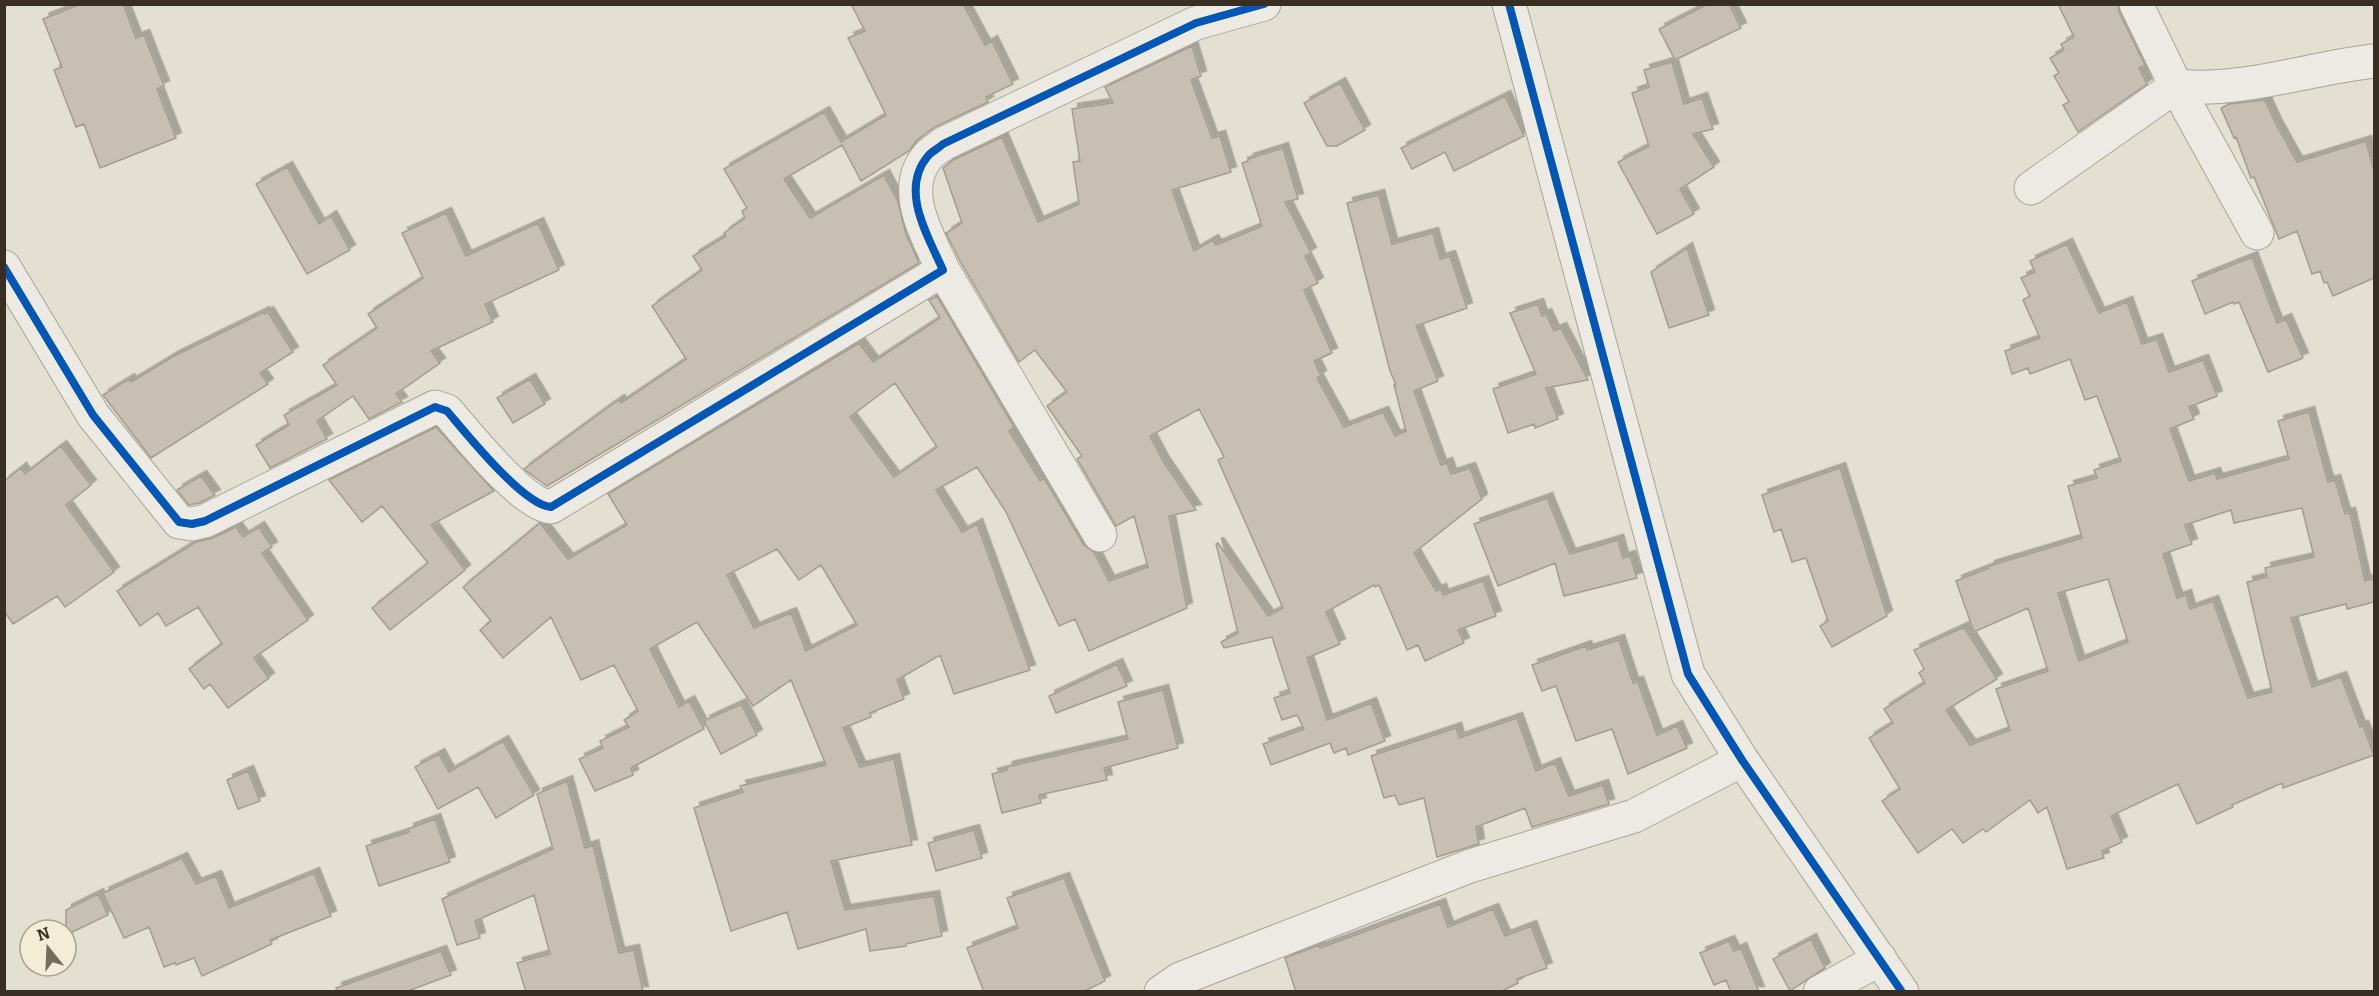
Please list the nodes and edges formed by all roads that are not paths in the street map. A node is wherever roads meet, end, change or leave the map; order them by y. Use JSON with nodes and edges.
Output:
{"nodes":[{"id":1,"x":1264,"y":4,"type":"edge"},
{"id":2,"x":1509,"y":4,"type":"edge"},
{"id":3,"x":2136,"y":4,"type":"edge"},
{"id":4,"x":2374,"y":61,"type":"edge"},
{"id":5,"x":2176,"y":86,"type":"junction"},
{"id":6,"x":2031,"y":188,"type":"dead end"},
{"id":7,"x":2257,"y":233,"type":"dead end"},
{"id":8,"x":4,"y":267,"type":"edge"},
{"id":9,"x":943,"y":270,"type":"junction"},
{"id":10,"x":1100,"y":536,"type":"dead end"},
{"id":11,"x":1742,"y":760,"type":"junction"},
{"id":12,"x":1880,"y":959,"type":"junction"},
{"id":13,"x":1161,"y":992,"type":"edge"},
{"id":14,"x":1820,"y":992,"type":"edge"},
{"id":15,"x":1902,"y":992,"type":"edge"}],
"edges":[{"from":1,"to":9,"type":"street"},
{"from":2,"to":11,"type":"street"},
{"from":3,"to":5,"type":"street"},
{"from":4,"to":5,"type":"street"},
{"from":5,"to":6,"type":"street"},
{"from":5,"to":7,"type":"street"},
{"from":8,"to":9,"type":"street"},
{"from":9,"to":10,"type":"street"},
{"from":11,"to":12,"type":"street"},
{"from":11,"to":13,"type":"street"},
{"from":12,"to":14,"type":"street"},
{"from":12,"to":15,"type":"street"}]}
